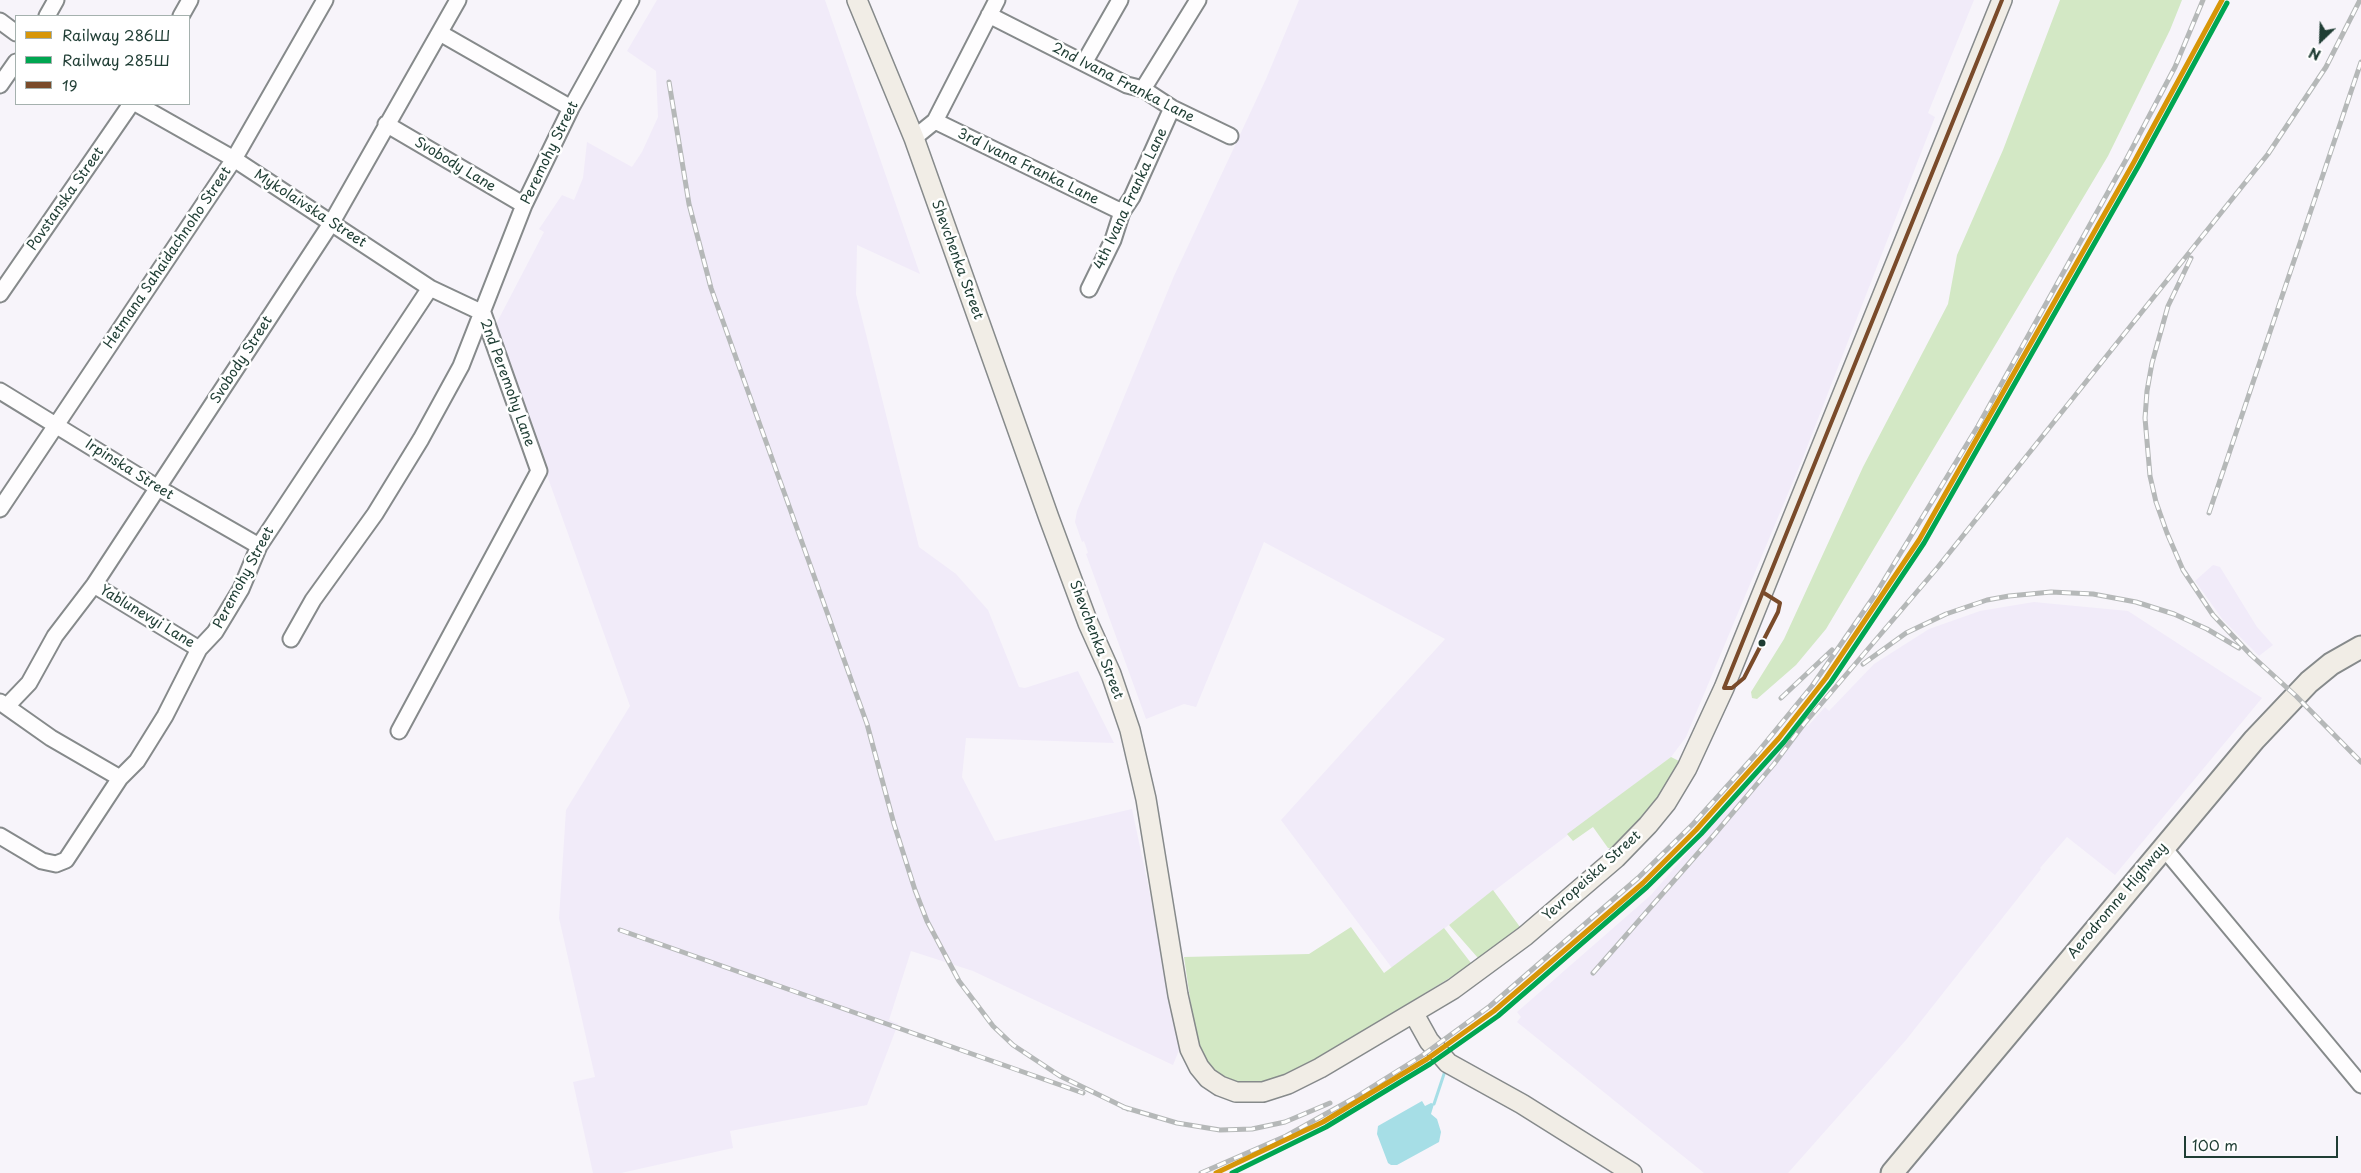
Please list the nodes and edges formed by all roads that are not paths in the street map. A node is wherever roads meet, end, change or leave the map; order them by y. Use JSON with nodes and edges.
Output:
{"nodes":[{"id":1,"x":56,"y":0,"type":"edge"},
{"id":2,"x":190,"y":0,"type":"edge"},
{"id":3,"x":325,"y":0,"type":"edge"},
{"id":4,"x":458,"y":0,"type":"edge"},
{"id":5,"x":631,"y":0,"type":"edge"},
{"id":6,"x":857,"y":0,"type":"edge"},
{"id":7,"x":997,"y":0,"type":"edge"},
{"id":8,"x":1120,"y":0,"type":"edge"},
{"id":9,"x":1198,"y":0,"type":"edge"},
{"id":10,"x":2002,"y":0,"type":"edge"},
{"id":11,"x":48,"y":15,"type":"edge"},
{"id":12,"x":182,"y":15,"type":"edge"},
{"id":13,"x":989,"y":16,"type":"junction"},
{"id":14,"x":0,"y":21,"type":"edge"},
{"id":15,"x":15,"y":32,"type":"edge"},
{"id":16,"x":440,"y":32,"type":"junction"},
{"id":17,"x":15,"y":63,"type":"edge"},
{"id":18,"x":1084,"y":63,"type":"junction"},
{"id":19,"x":0,"y":85,"type":"edge"},
{"id":20,"x":1143,"y":89,"type":"junction"},
{"id":21,"x":130,"y":105,"type":"edge"},
{"id":22,"x":139,"y":105,"type":"edge"},
{"id":23,"x":572,"y":108,"type":"junction"},
{"id":24,"x":1172,"y":108,"type":"junction"},
{"id":25,"x":935,"y":121,"type":"junction"},
{"id":26,"x":386,"y":124,"type":"junction"},
{"id":27,"x":1230,"y":136,"type":"dead end"},
{"id":28,"x":914,"y":138,"type":"junction"},
{"id":29,"x":234,"y":159,"type":"junction"},
{"id":30,"x":524,"y":205,"type":"junction"},
{"id":31,"x":1122,"y":212,"type":"junction"},
{"id":32,"x":332,"y":222,"type":"junction"},
{"id":33,"x":430,"y":288,"type":"junction"},
{"id":34,"x":1089,"y":289,"type":"dead end"},
{"id":35,"x":0,"y":294,"type":"edge"},
{"id":36,"x":483,"y":314,"type":"junction"},
{"id":37,"x":0,"y":391,"type":"edge"},
{"id":38,"x":57,"y":425,"type":"junction"},
{"id":39,"x":158,"y":488,"type":"junction"},
{"id":40,"x":0,"y":509,"type":"edge"},
{"id":41,"x":259,"y":546,"type":"junction"},
{"id":42,"x":94,"y":585,"type":"junction"},
{"id":43,"x":291,"y":639,"type":"dead end"},
{"id":44,"x":2361,"y":647,"type":"edge"},
{"id":45,"x":199,"y":649,"type":"junction"},
{"id":46,"x":4,"y":704,"type":"edge"},
{"id":47,"x":399,"y":731,"type":"dead end"},
{"id":48,"x":120,"y":778,"type":"junction"},
{"id":49,"x":0,"y":836,"type":"edge"},
{"id":50,"x":2163,"y":847,"type":"junction"},
{"id":51,"x":1414,"y":1014,"type":"junction"},
{"id":52,"x":2361,"y":1086,"type":"edge"},
{"id":53,"x":1632,"y":1173,"type":"edge"},
{"id":54,"x":1892,"y":1173,"type":"edge"}],
"edges":[{"from":1,"to":11,"type":"street"},
{"from":2,"to":12,"type":"street"},
{"from":3,"to":29,"type":"street","name":"Hetmana Sahaidachnoho Street"},
{"from":4,"to":16,"type":"street","name":"Svobody Street"},
{"from":5,"to":23,"type":"street","name":"Peremohy Street"},
{"from":6,"to":28,"type":"main road","name":"Shevchenka Street"},
{"from":7,"to":13,"type":"street"},
{"from":8,"to":18,"type":"street"},
{"from":9,"to":20,"type":"street"},
{"from":10,"to":51,"type":"main road","name":"Yevropeiska Street"},
{"from":13,"to":18,"type":"street","name":"2nd Ivana Franka Lane"},
{"from":13,"to":25,"type":"street"},
{"from":14,"to":15,"type":"street"},
{"from":16,"to":23,"type":"street"},
{"from":16,"to":26,"type":"street","name":"Svobody Street"},
{"from":17,"to":19,"type":"street"},
{"from":18,"to":20,"type":"street","name":"2nd Ivana Franka Lane"},
{"from":20,"to":24,"type":"street","name":"2nd Ivana Franka Lane"},
{"from":21,"to":35,"type":"street","name":"Povstanska Street"},
{"from":22,"to":29,"type":"street","name":"Mykolaivska Street"},
{"from":23,"to":30,"type":"street","name":"Peremohy Street"},
{"from":24,"to":27,"type":"street","name":"2nd Ivana Franka Lane"},
{"from":24,"to":31,"type":"street","name":"4th Ivana Franka Lane"},
{"from":25,"to":28,"type":"street"},
{"from":25,"to":31,"type":"street","name":"3rd Ivana Franka Lane"},
{"from":26,"to":30,"type":"street","name":"Svobody Lane"},
{"from":26,"to":32,"type":"street","name":"Svobody Street"},
{"from":28,"to":51,"type":"main road","name":"Shevchenka Street"},
{"from":29,"to":32,"type":"street","name":"Mykolaivska Street"},
{"from":29,"to":38,"type":"street","name":"Hetmana Sahaidachnoho Street"},
{"from":30,"to":36,"type":"street","name":"Peremohy Street"},
{"from":31,"to":34,"type":"street","name":"4th Ivana Franka Lane"},
{"from":32,"to":33,"type":"street","name":"Mykolaivska Street"},
{"from":32,"to":39,"type":"street","name":"Svobody Street"},
{"from":33,"to":36,"type":"street","name":"Mykolaivska Street"},
{"from":33,"to":41,"type":"street","name":"Peremohy Street"},
{"from":36,"to":43,"type":"street","name":"2nd Peremohy Lane"},
{"from":36,"to":47,"type":"street","name":"2nd Peremohy Lane"},
{"from":37,"to":38,"type":"street","name":"Irpinska Street"},
{"from":38,"to":39,"type":"street","name":"Irpinska Street"},
{"from":38,"to":40,"type":"street","name":"Hetmana Sahaidachnoho Street"},
{"from":39,"to":41,"type":"street","name":"Irpinska Street"},
{"from":39,"to":42,"type":"street","name":"Svobody Street"},
{"from":41,"to":45,"type":"street","name":"Peremohy Street"},
{"from":42,"to":45,"type":"street","name":"Yablunevyi Lane"},
{"from":42,"to":46,"type":"street","name":"Svobody Street"},
{"from":44,"to":50,"type":"highway","name":"Aerodromne Highway"},
{"from":45,"to":48,"type":"street","name":"Peremohy Street"},
{"from":46,"to":48,"type":"street"},
{"from":48,"to":49,"type":"street","name":"Peremohy Street"},
{"from":50,"to":52,"type":"street"},
{"from":50,"to":54,"type":"highway","name":"Aerodromne Highway"},
{"from":51,"to":53,"type":"main road"}]}
